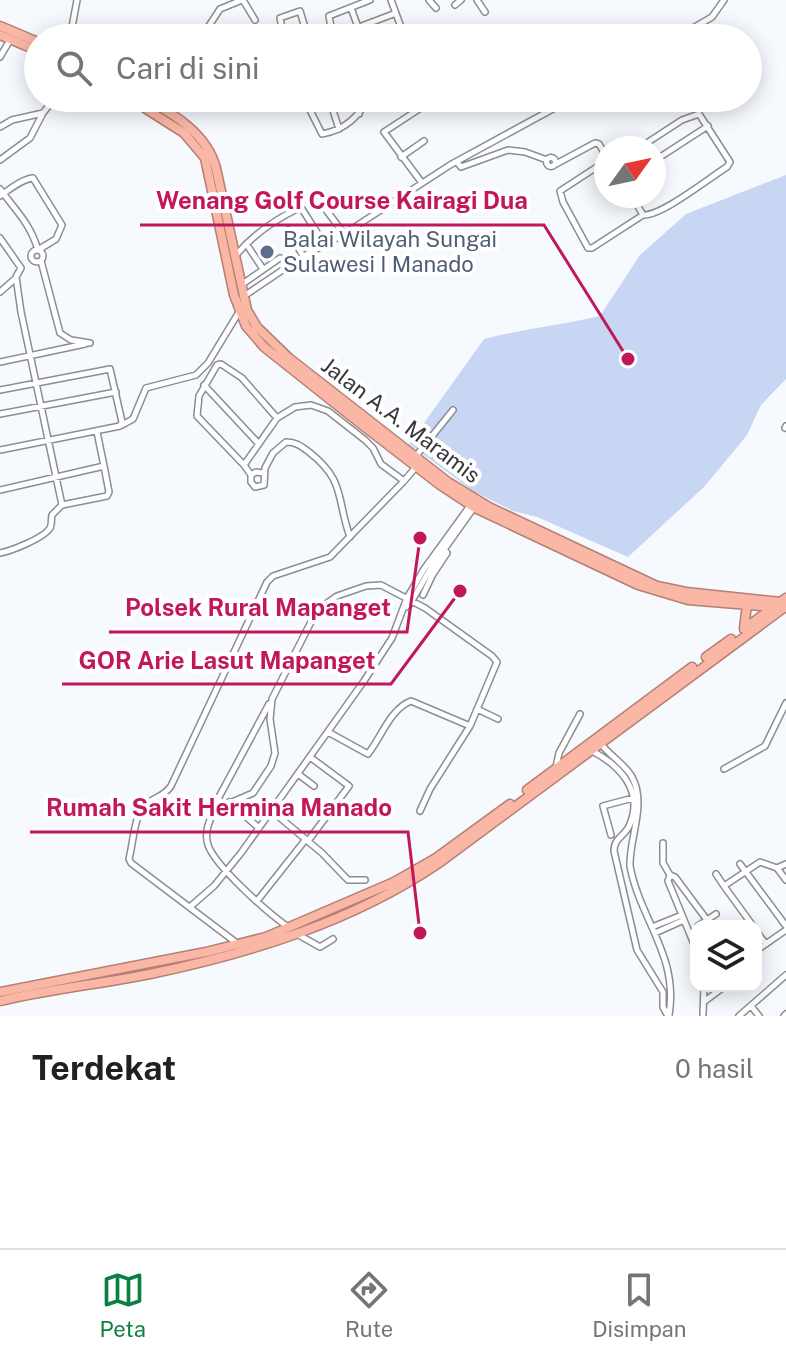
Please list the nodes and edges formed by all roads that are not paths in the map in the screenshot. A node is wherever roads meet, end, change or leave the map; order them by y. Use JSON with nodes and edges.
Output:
{"nodes":[{"id":1,"x":77,"y":0,"type":"edge"},
{"id":2,"x":243,"y":0,"type":"edge"},
{"id":3,"x":370,"y":0,"type":"edge"},
{"id":4,"x":391,"y":0,"type":"edge"},
{"id":5,"x":429,"y":0,"type":"edge"},
{"id":6,"x":461,"y":0,"type":"edge"},
{"id":7,"x":477,"y":0,"type":"edge"},
{"id":8,"x":724,"y":0,"type":"edge"},
{"id":9,"x":455,"y":5,"type":"dead end"},
{"id":10,"x":351,"y":8,"type":"junction"},
{"id":11,"x":436,"y":8,"type":"dead end"},
{"id":12,"x":485,"y":12,"type":"dead end"},
{"id":13,"x":396,"y":13,"type":"junction"},
{"id":14,"x":255,"y":20,"type":"dead end"},
{"id":15,"x":73,"y":24,"type":"edge"},
{"id":16,"x":210,"y":24,"type":"edge"},
{"id":17,"x":281,"y":24,"type":"edge"},
{"id":18,"x":304,"y":24,"type":"edge"},
{"id":19,"x":329,"y":24,"type":"edge"},
{"id":20,"x":358,"y":24,"type":"edge"},
{"id":21,"x":367,"y":24,"type":"edge"},
{"id":22,"x":399,"y":24,"type":"edge"},
{"id":23,"x":700,"y":24,"type":"edge"},
{"id":24,"x":0,"y":26,"type":"edge"},
{"id":25,"x":0,"y":35,"type":"edge"},
{"id":26,"x":24,"y":36,"type":"edge"},
{"id":27,"x":10,"y":39,"type":"junction"},
{"id":28,"x":24,"y":45,"type":"edge"},
{"id":29,"x":0,"y":57,"type":"edge"},
{"id":30,"x":155,"y":112,"type":"edge"},
{"id":31,"x":167,"y":112,"type":"edge"},
{"id":32,"x":311,"y":112,"type":"edge"},
{"id":33,"x":334,"y":112,"type":"edge"},
{"id":34,"x":358,"y":112,"type":"edge"},
{"id":35,"x":361,"y":112,"type":"edge"},
{"id":36,"x":415,"y":112,"type":"edge"},
{"id":37,"x":548,"y":112,"type":"edge"},
{"id":38,"x":43,"y":113,"type":"joint"},
{"id":39,"x":359,"y":115,"type":"junction"},
{"id":40,"x":708,"y":126,"type":"junction"},
{"id":41,"x":0,"y":127,"type":"edge"},
{"id":42,"x":339,"y":129,"type":"junction"},
{"id":43,"x":659,"y":136,"type":"edge"},
{"id":44,"x":424,"y":141,"type":"dead end"},
{"id":45,"x":594,"y":144,"type":"edge"},
{"id":46,"x":666,"y":153,"type":"edge"},
{"id":47,"x":1,"y":156,"type":"edge"},
{"id":48,"x":401,"y":157,"type":"junction"},
{"id":49,"x":457,"y":162,"type":"junction"},
{"id":50,"x":594,"y":167,"type":"edge"},
{"id":51,"x":422,"y":183,"type":"junction"},
{"id":52,"x":1,"y":193,"type":"edge"},
{"id":53,"x":321,"y":203,"type":"dead end"},
{"id":54,"x":639,"y":208,"type":"edge"},
{"id":55,"x":643,"y":215,"type":"junction"},
{"id":56,"x":288,"y":230,"type":"dead end"},
{"id":57,"x":344,"y":234,"type":"junction"},
{"id":58,"x":0,"y":238,"type":"edge"},
{"id":59,"x":325,"y":245,"type":"junction"},
{"id":60,"x":249,"y":248,"type":"dead end"},
{"id":61,"x":38,"y":250,"type":"junction"},
{"id":62,"x":30,"y":256,"type":"junction"},
{"id":63,"x":235,"y":256,"type":"junction"},
{"id":64,"x":303,"y":256,"type":"junction"},
{"id":65,"x":280,"y":258,"type":"dead end"},
{"id":66,"x":41,"y":261,"type":"junction"},
{"id":67,"x":21,"y":268,"type":"junction"},
{"id":68,"x":263,"y":269,"type":"junction"},
{"id":69,"x":16,"y":277,"type":"junction"},
{"id":70,"x":240,"y":285,"type":"junction"},
{"id":71,"x":0,"y":292,"type":"edge"},
{"id":72,"x":243,"y":297,"type":"junction"},
{"id":73,"x":239,"y":312,"type":"junction"},
{"id":74,"x":32,"y":356,"type":"junction"},
{"id":75,"x":0,"y":362,"type":"edge"},
{"id":76,"x":37,"y":383,"type":"junction"},
{"id":77,"x":204,"y":385,"type":"junction"},
{"id":78,"x":0,"y":390,"type":"edge"},
{"id":79,"x":116,"y":392,"type":"junction"},
{"id":80,"x":41,"y":406,"type":"junction"},
{"id":81,"x":453,"y":410,"type":"dead end"},
{"id":82,"x":0,"y":414,"type":"edge"},
{"id":83,"x":277,"y":418,"type":"junction"},
{"id":84,"x":122,"y":425,"type":"junction"},
{"id":85,"x":97,"y":432,"type":"junction"},
{"id":86,"x":372,"y":432,"type":"junction"},
{"id":87,"x":48,"y":440,"type":"junction"},
{"id":88,"x":365,"y":440,"type":"junction"},
{"id":89,"x":258,"y":443,"type":"junction"},
{"id":90,"x":0,"y":450,"type":"edge"},
{"id":91,"x":415,"y":456,"type":"junction"},
{"id":92,"x":244,"y":465,"type":"junction"},
{"id":93,"x":104,"y":466,"type":"junction"},
{"id":94,"x":416,"y":467,"type":"junction"},
{"id":95,"x":263,"y":473,"type":"junction"},
{"id":96,"x":251,"y":475,"type":"junction"},
{"id":97,"x":55,"y":476,"type":"junction"},
{"id":98,"x":404,"y":481,"type":"junction"},
{"id":99,"x":0,"y":490,"type":"edge"},
{"id":100,"x":474,"y":503,"type":"junction"},
{"id":101,"x":62,"y":505,"type":"junction"},
{"id":102,"x":350,"y":537,"type":"junction"},
{"id":103,"x":444,"y":549,"type":"junction"},
{"id":104,"x":0,"y":553,"type":"edge"},
{"id":105,"x":423,"y":595,"type":"dead end"},
{"id":106,"x":410,"y":599,"type":"junction"},
{"id":107,"x":781,"y":603,"type":"edge"},
{"id":108,"x":747,"y":604,"type":"junction"},
{"id":109,"x":743,"y":630,"type":"junction"},
{"id":110,"x":723,"y":648,"type":"junction"},
{"id":111,"x":272,"y":699,"type":"junction"},
{"id":112,"x":786,"y":703,"type":"edge"},
{"id":113,"x":477,"y":709,"type":"junction"},
{"id":114,"x":580,"y":714,"type":"dead end"},
{"id":115,"x":498,"y":719,"type":"dead end"},
{"id":116,"x":470,"y":726,"type":"junction"},
{"id":117,"x":328,"y":732,"type":"junction"},
{"id":118,"x":601,"y":743,"type":"junction"},
{"id":119,"x":591,"y":750,"type":"junction"},
{"id":120,"x":310,"y":757,"type":"junction"},
{"id":121,"x":556,"y":768,"type":"junction"},
{"id":122,"x":724,"y":769,"type":"dead end"},
{"id":123,"x":298,"y":774,"type":"junction"},
{"id":124,"x":314,"y":786,"type":"dead end"},
{"id":125,"x":633,"y":798,"type":"junction"},
{"id":126,"x":229,"y":802,"type":"junction"},
{"id":127,"x":218,"y":808,"type":"junction"},
{"id":128,"x":272,"y":811,"type":"junction"},
{"id":129,"x":420,"y":811,"type":"dead end"},
{"id":130,"x":259,"y":828,"type":"junction"},
{"id":131,"x":611,"y":835,"type":"dead end"},
{"id":132,"x":622,"y":835,"type":"junction"},
{"id":133,"x":632,"y":839,"type":"junction"},
{"id":134,"x":307,"y":840,"type":"junction"},
{"id":135,"x":663,"y":843,"type":"dead end"},
{"id":136,"x":740,"y":864,"type":"dead end"},
{"id":137,"x":786,"y":864,"type":"edge"},
{"id":138,"x":777,"y":868,"type":"junction"},
{"id":139,"x":227,"y":870,"type":"junction"},
{"id":140,"x":745,"y":871,"type":"junction"},
{"id":141,"x":716,"y":874,"type":"dead end"},
{"id":142,"x":670,"y":875,"type":"junction"},
{"id":143,"x":365,"y":880,"type":"dead end"},
{"id":144,"x":786,"y":880,"type":"edge"},
{"id":145,"x":724,"y":886,"type":"junction"},
{"id":146,"x":257,"y":901,"type":"junction"},
{"id":147,"x":191,"y":906,"type":"junction"},
{"id":148,"x":716,"y":914,"type":"dead end"},
{"id":149,"x":683,"y":918,"type":"junction"},
{"id":150,"x":707,"y":920,"type":"joint"},
{"id":151,"x":748,"y":920,"type":"edge"},
{"id":152,"x":786,"y":928,"type":"edge"},
{"id":153,"x":292,"y":930,"type":"junction"},
{"id":154,"x":653,"y":930,"type":"junction"},
{"id":155,"x":689,"y":932,"type":"edge"},
{"id":156,"x":333,"y":939,"type":"dead end"},
{"id":157,"x":762,"y":939,"type":"edge"},
{"id":158,"x":766,"y":944,"type":"junction"},
{"id":159,"x":239,"y":945,"type":"junction"},
{"id":160,"x":762,"y":947,"type":"edge"},
{"id":161,"x":786,"y":975,"type":"edge"},
{"id":162,"x":0,"y":992,"type":"edge"},
{"id":163,"x":704,"y":992,"type":"edge"},
{"id":164,"x":717,"y":992,"type":"edge"},
{"id":165,"x":0,"y":1001,"type":"edge"},
{"id":166,"x":704,"y":1001,"type":"junction"},
{"id":167,"x":751,"y":1006,"type":"junction"},
{"id":168,"x":667,"y":1014,"type":"edge"},
{"id":169,"x":703,"y":1014,"type":"dead end"},
{"id":170,"x":659,"y":1016,"type":"edge"},
{"id":171,"x":739,"y":1016,"type":"edge"},
{"id":172,"x":759,"y":1016,"type":"edge"}],
"edges":[{"from":1,"to":15,"type":"street"},
{"from":2,"to":14,"type":"street"},
{"from":2,"to":16,"type":"street"},
{"from":3,"to":10,"type":"street"},
{"from":4,"to":13,"type":"street"},
{"from":5,"to":11,"type":"street"},
{"from":6,"to":9,"type":"street"},
{"from":7,"to":12,"type":"street"},
{"from":8,"to":23,"type":"street"},
{"from":10,"to":19,"type":"street"},
{"from":10,"to":20,"type":"street"},
{"from":13,"to":21,"type":"street"},
{"from":13,"to":22,"type":"street"},
{"from":17,"to":18,"type":"street"},
{"from":24,"to":26,"type":"highway"},
{"from":25,"to":27,"type":"highway"},
{"from":27,"to":28,"type":"highway"},
{"from":27,"to":29,"type":"street"},
{"from":30,"to":73,"type":"highway"},
{"from":31,"to":63,"type":"highway","name":"Jalan A.A. Maramis"},
{"from":32,"to":42,"type":"street"},
{"from":33,"to":42,"type":"street"},
{"from":34,"to":39,"type":"street"},
{"from":35,"to":39,"type":"street"},
{"from":36,"to":48,"type":"street"},
{"from":37,"to":49,"type":"street"},
{"from":38,"to":41,"type":"street"},
{"from":38,"to":47,"type":"street"},
{"from":39,"to":42,"type":"street"},
{"from":40,"to":43,"type":"street"},
{"from":40,"to":46,"type":"street"},
{"from":40,"to":55,"type":"street"},
{"from":44,"to":48,"type":"street"},
{"from":45,"to":49,"type":"street"},
{"from":48,"to":51,"type":"street"},
{"from":49,"to":51,"type":"street"},
{"from":50,"to":55,"type":"street"},
{"from":51,"to":57,"type":"street"},
{"from":52,"to":61,"type":"street"},
{"from":52,"to":61,"type":"street"},
{"from":53,"to":57,"type":"street"},
{"from":54,"to":55,"type":"street"},
{"from":56,"to":64,"type":"street"},
{"from":57,"to":59,"type":"street"},
{"from":58,"to":67,"type":"street"},
{"from":59,"to":63,"type":"street"},
{"from":59,"to":64,"type":"street"},
{"from":60,"to":68,"type":"street"},
{"from":61,"to":62,"type":"street"},
{"from":61,"to":66,"type":"street"},
{"from":62,"to":66,"type":"street"},
{"from":62,"to":67,"type":"street"},
{"from":63,"to":70,"type":"highway","name":"Jalan A.A. Maramis"},
{"from":64,"to":72,"type":"street"},
{"from":65,"to":68,"type":"street"},
{"from":66,"to":74,"type":"street"},
{"from":67,"to":69,"type":"street"},
{"from":68,"to":70,"type":"street"},
{"from":69,"to":71,"type":"street"},
{"from":69,"to":74,"type":"street"},
{"from":70,"to":72,"type":"highway","name":"Jalan A.A. Maramis"},
{"from":72,"to":91,"type":"highway","name":"Jalan A.A. Maramis"},
{"from":73,"to":84,"type":"street"},
{"from":73,"to":86,"type":"highway"},
{"from":74,"to":75,"type":"street"},
{"from":74,"to":76,"type":"street"},
{"from":76,"to":78,"type":"street"},
{"from":76,"to":79,"type":"street"},
{"from":76,"to":80,"type":"street"},
{"from":77,"to":83,"type":"street"},
{"from":77,"to":89,"type":"street"},
{"from":77,"to":92,"type":"street"},
{"from":79,"to":80,"type":"street"},
{"from":79,"to":84,"type":"street"},
{"from":80,"to":82,"type":"street"},
{"from":80,"to":87,"type":"street"},
{"from":81,"to":91,"type":"street"},
{"from":83,"to":88,"type":"street"},
{"from":83,"to":89,"type":"street"},
{"from":84,"to":85,"type":"street"},
{"from":85,"to":87,"type":"street"},
{"from":85,"to":93,"type":"street"},
{"from":86,"to":88,"type":"street"},
{"from":86,"to":94,"type":"highway"},
{"from":87,"to":90,"type":"street"},
{"from":87,"to":97,"type":"street"},
{"from":88,"to":98,"type":"street"},
{"from":89,"to":92,"type":"street"},
{"from":91,"to":100,"type":"highway","name":"Jalan A.A. Maramis"},
{"from":92,"to":96,"type":"street"},
{"from":93,"to":97,"type":"street"},
{"from":93,"to":101,"type":"street"},
{"from":94,"to":98,"type":"street"},
{"from":94,"to":100,"type":"highway"},
{"from":95,"to":96,"type":"street"},
{"from":95,"to":96,"type":"street"},
{"from":95,"to":102,"type":"street"},
{"from":97,"to":99,"type":"street"},
{"from":97,"to":101,"type":"street"},
{"from":98,"to":102,"type":"street"},
{"from":100,"to":103,"type":"street"},
{"from":100,"to":106,"type":"street"},
{"from":100,"to":107,"type":"highway","name":"Jalan A.A. Maramis"},
{"from":100,"to":108,"type":"highway"},
{"from":101,"to":104,"type":"street"},
{"from":102,"to":147,"type":"street"},
{"from":103,"to":105,"type":"street"},
{"from":103,"to":106,"type":"street"},
{"from":106,"to":111,"type":"street"},
{"from":106,"to":113,"type":"street"},
{"from":106,"to":117,"type":"street"},
{"from":107,"to":108,"type":"highway"},
{"from":107,"to":109,"type":"highway"},
{"from":107,"to":110,"type":"highway"},
{"from":108,"to":109,"type":"highway"},
{"from":109,"to":110,"type":"highway"},
{"from":110,"to":118,"type":"highway"},
{"from":110,"to":121,"type":"highway"},
{"from":111,"to":126,"type":"street"},
{"from":111,"to":127,"type":"street"},
{"from":112,"to":122,"type":"street"},
{"from":113,"to":115,"type":"street"},
{"from":113,"to":116,"type":"street"},
{"from":114,"to":121,"type":"street"},
{"from":116,"to":117,"type":"street"},
{"from":116,"to":129,"type":"street"},
{"from":117,"to":120,"type":"street"},
{"from":118,"to":119,"type":"highway"},
{"from":118,"to":133,"type":"street"},
{"from":119,"to":125,"type":"street"},
{"from":119,"to":153,"type":"highway"},
{"from":120,"to":123,"type":"street"},
{"from":120,"to":134,"type":"street"},
{"from":121,"to":153,"type":"highway"},
{"from":123,"to":124,"type":"street"},
{"from":123,"to":128,"type":"street"},
{"from":125,"to":131,"type":"street"},
{"from":125,"to":132,"type":"street"},
{"from":126,"to":127,"type":"street"},
{"from":126,"to":130,"type":"street"},
{"from":127,"to":139,"type":"street"},
{"from":128,"to":130,"type":"street"},
{"from":128,"to":134,"type":"street"},
{"from":130,"to":139,"type":"street"},
{"from":132,"to":133,"type":"street"},
{"from":132,"to":168,"type":"street"},
{"from":133,"to":154,"type":"street"},
{"from":134,"to":143,"type":"street"},
{"from":134,"to":146,"type":"street"},
{"from":135,"to":142,"type":"street"},
{"from":136,"to":140,"type":"street"},
{"from":137,"to":138,"type":"street"},
{"from":138,"to":140,"type":"street"},
{"from":138,"to":144,"type":"street"},
{"from":139,"to":146,"type":"street"},
{"from":139,"to":147,"type":"street"},
{"from":140,"to":145,"type":"street"},
{"from":140,"to":152,"type":"street"},
{"from":141,"to":145,"type":"street"},
{"from":142,"to":149,"type":"street"},
{"from":142,"to":150,"type":"street"},
{"from":145,"to":151,"type":"street"},
{"from":146,"to":153,"type":"street"},
{"from":147,"to":159,"type":"street"},
{"from":148,"to":150,"type":"street"},
{"from":149,"to":154,"type":"street"},
{"from":149,"to":155,"type":"street"},
{"from":152,"to":158,"type":"street"},
{"from":153,"to":156,"type":"street"},
{"from":153,"to":159,"type":"highway"},
{"from":153,"to":165,"type":"highway"},
{"from":154,"to":168,"type":"street"},
{"from":157,"to":158,"type":"street"},
{"from":158,"to":160,"type":"street"},
{"from":159,"to":162,"type":"highway"},
{"from":161,"to":167,"type":"street"},
{"from":163,"to":166,"type":"street"},
{"from":164,"to":166,"type":"street"},
{"from":166,"to":169,"type":"street"},
{"from":167,"to":171,"type":"street"},
{"from":167,"to":172,"type":"street"},
{"from":168,"to":170,"type":"street"}]}
